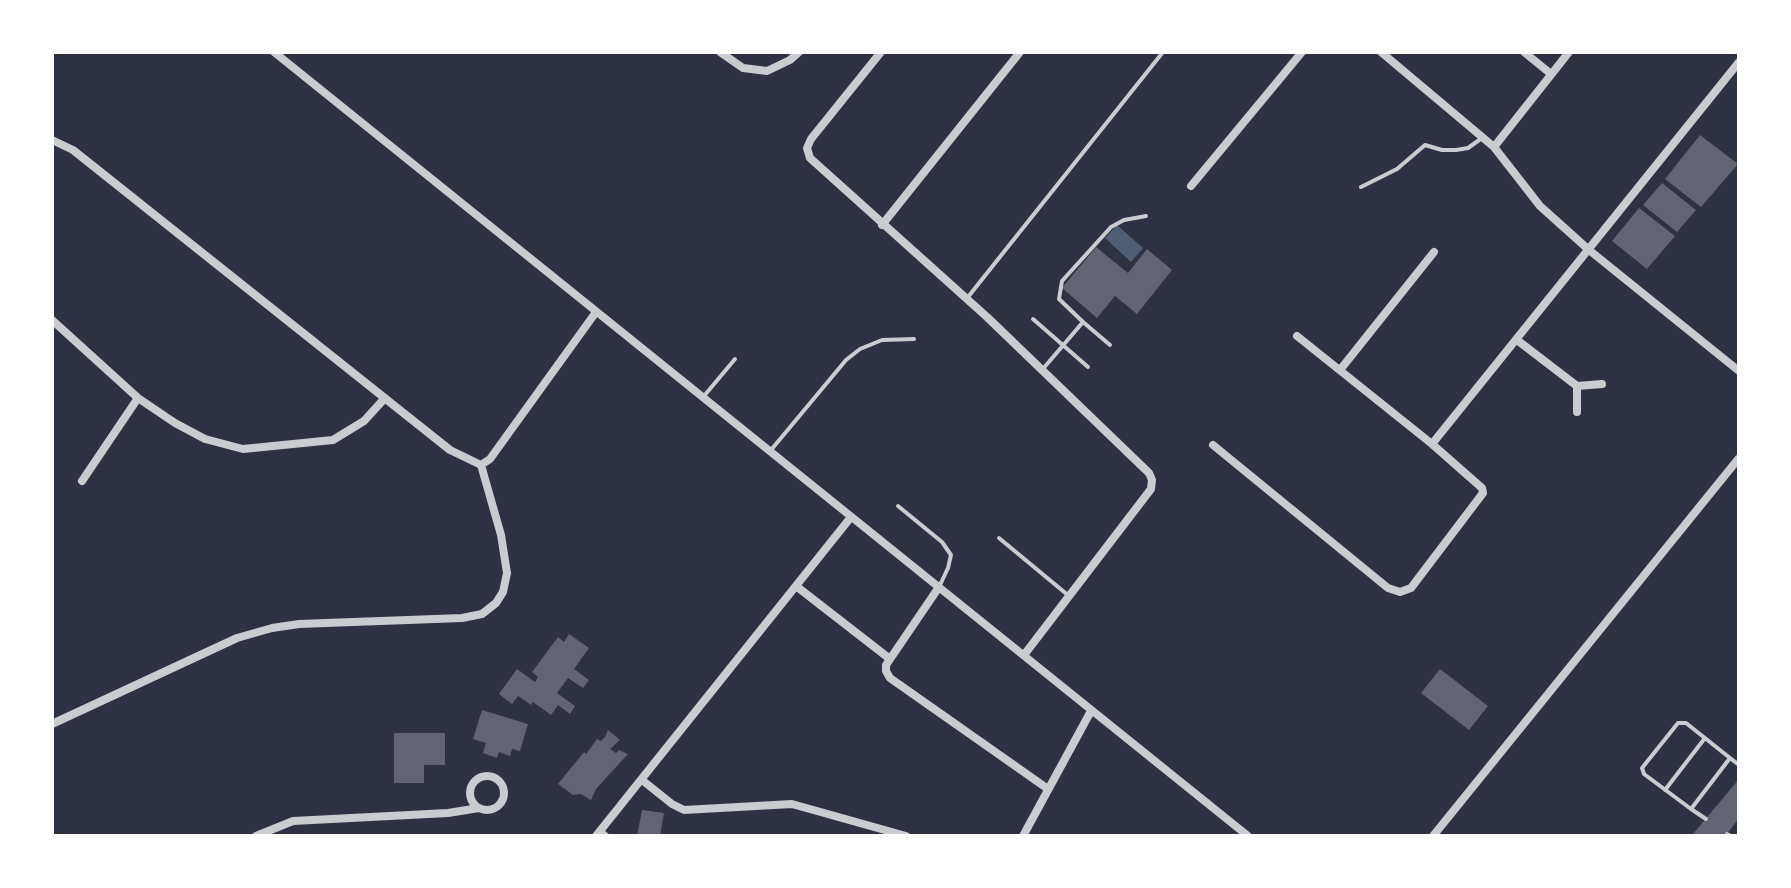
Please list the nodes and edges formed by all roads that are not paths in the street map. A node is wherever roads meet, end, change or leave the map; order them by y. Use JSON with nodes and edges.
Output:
{"nodes":[{"id":1,"x":274,"y":52,"type":"edge"},
{"id":2,"x":720,"y":52,"type":"edge"},
{"id":3,"x":799,"y":52,"type":"edge"},
{"id":4,"x":881,"y":52,"type":"edge"},
{"id":5,"x":1020,"y":52,"type":"edge"},
{"id":6,"x":1163,"y":52,"type":"edge"},
{"id":7,"x":1302,"y":52,"type":"edge"},
{"id":8,"x":1381,"y":52,"type":"edge"},
{"id":9,"x":1524,"y":52,"type":"edge"},
{"id":10,"x":1569,"y":52,"type":"edge"},
{"id":11,"x":1739,"y":62,"type":"edge"},
{"id":12,"x":1551,"y":74,"type":"junction"},
{"id":13,"x":1482,"y":138,"type":"junction"},
{"id":14,"x":52,"y":140,"type":"edge"},
{"id":15,"x":1494,"y":147,"type":"junction"},
{"id":16,"x":1191,"y":186,"type":"dead end"},
{"id":17,"x":1361,"y":187,"type":"dead end"},
{"id":18,"x":1146,"y":216,"type":"dead end"},
{"id":19,"x":882,"y":225,"type":"junction"},
{"id":20,"x":1589,"y":250,"type":"junction"},
{"id":21,"x":1434,"y":252,"type":"dead end"},
{"id":22,"x":966,"y":298,"type":"junction"},
{"id":23,"x":596,"y":312,"type":"junction"},
{"id":24,"x":1033,"y":319,"type":"dead end"},
{"id":25,"x":52,"y":320,"type":"edge"},
{"id":26,"x":1083,"y":322,"type":"junction"},
{"id":27,"x":1297,"y":336,"type":"dead end"},
{"id":28,"x":914,"y":339,"type":"dead end"},
{"id":29,"x":1517,"y":340,"type":"junction"},
{"id":30,"x":1064,"y":345,"type":"junction"},
{"id":31,"x":1110,"y":345,"type":"dead end"},
{"id":32,"x":735,"y":359,"type":"dead end"},
{"id":33,"x":1088,"y":367,"type":"dead end"},
{"id":34,"x":1042,"y":370,"type":"junction"},
{"id":35,"x":1340,"y":370,"type":"junction"},
{"id":36,"x":1739,"y":371,"type":"edge"},
{"id":37,"x":1602,"y":384,"type":"dead end"},
{"id":38,"x":1577,"y":386,"type":"junction"},
{"id":39,"x":138,"y":398,"type":"junction"},
{"id":40,"x":385,"y":398,"type":"junction"},
{"id":41,"x":703,"y":398,"type":"junction"},
{"id":42,"x":1577,"y":412,"type":"dead end"},
{"id":43,"x":1432,"y":444,"type":"junction"},
{"id":44,"x":1213,"y":445,"type":"dead end"},
{"id":45,"x":770,"y":452,"type":"junction"},
{"id":46,"x":1739,"y":458,"type":"edge"},
{"id":47,"x":481,"y":465,"type":"junction"},
{"id":48,"x":82,"y":481,"type":"dead end"},
{"id":49,"x":898,"y":506,"type":"dead end"},
{"id":50,"x":851,"y":517,"type":"junction"},
{"id":51,"x":999,"y":538,"type":"dead end"},
{"id":52,"x":796,"y":586,"type":"junction"},
{"id":53,"x":939,"y":587,"type":"junction"},
{"id":54,"x":1069,"y":596,"type":"junction"},
{"id":55,"x":1024,"y":655,"type":"junction"},
{"id":56,"x":890,"y":659,"type":"junction"},
{"id":57,"x":1091,"y":711,"type":"junction"},
{"id":58,"x":52,"y":724,"type":"edge"},
{"id":59,"x":1705,"y":738,"type":"junction"},
{"id":60,"x":1730,"y":758,"type":"junction"},
{"id":61,"x":1739,"y":765,"type":"edge"},
{"id":62,"x":642,"y":780,"type":"junction"},
{"id":63,"x":1048,"y":789,"type":"junction"},
{"id":64,"x":1665,"y":790,"type":"junction"},
{"id":65,"x":479,"y":808,"type":"junction"},
{"id":66,"x":1691,"y":809,"type":"junction"},
{"id":67,"x":1706,"y":819,"type":"dead end"},
{"id":68,"x":602,"y":834,"type":"edge"},
{"id":69,"x":256,"y":836,"type":"edge"},
{"id":70,"x":906,"y":836,"type":"edge"},
{"id":71,"x":1023,"y":836,"type":"edge"},
{"id":72,"x":1248,"y":836,"type":"edge"},
{"id":73,"x":1433,"y":836,"type":"edge"}],
"edges":[{"from":1,"to":23,"type":"street"},
{"from":2,"to":3,"type":"street"},
{"from":4,"to":19,"type":"street"},
{"from":5,"to":19,"type":"street"},
{"from":6,"to":22,"type":"lane"},
{"from":7,"to":16,"type":"street"},
{"from":8,"to":13,"type":"street"},
{"from":9,"to":12,"type":"street"},
{"from":10,"to":12,"type":"street"},
{"from":11,"to":20,"type":"street"},
{"from":12,"to":15,"type":"street"},
{"from":13,"to":15,"type":"street"},
{"from":13,"to":17,"type":"lane"},
{"from":14,"to":40,"type":"street"},
{"from":15,"to":20,"type":"street"},
{"from":18,"to":26,"type":"lane"},
{"from":19,"to":22,"type":"street"},
{"from":20,"to":29,"type":"street"},
{"from":20,"to":36,"type":"street"},
{"from":21,"to":35,"type":"street"},
{"from":22,"to":34,"type":"street"},
{"from":23,"to":41,"type":"street"},
{"from":23,"to":47,"type":"street"},
{"from":24,"to":30,"type":"lane"},
{"from":25,"to":39,"type":"street"},
{"from":26,"to":30,"type":"lane"},
{"from":26,"to":31,"type":"lane"},
{"from":27,"to":35,"type":"street"},
{"from":28,"to":45,"type":"lane"},
{"from":29,"to":38,"type":"street"},
{"from":29,"to":43,"type":"street"},
{"from":30,"to":33,"type":"lane"},
{"from":30,"to":34,"type":"lane"},
{"from":32,"to":41,"type":"lane"},
{"from":34,"to":54,"type":"street"},
{"from":35,"to":43,"type":"street"},
{"from":37,"to":38,"type":"street"},
{"from":38,"to":42,"type":"street"},
{"from":39,"to":40,"type":"street"},
{"from":39,"to":48,"type":"street"},
{"from":40,"to":47,"type":"street"},
{"from":41,"to":45,"type":"street"},
{"from":43,"to":44,"type":"street"},
{"from":45,"to":50,"type":"street"},
{"from":46,"to":73,"type":"street"},
{"from":47,"to":58,"type":"street"},
{"from":49,"to":53,"type":"lane"},
{"from":50,"to":52,"type":"street"},
{"from":50,"to":53,"type":"street"},
{"from":51,"to":54,"type":"lane"},
{"from":52,"to":56,"type":"street"},
{"from":52,"to":62,"type":"street"},
{"from":53,"to":55,"type":"street"},
{"from":53,"to":56,"type":"street"},
{"from":54,"to":55,"type":"street"},
{"from":55,"to":57,"type":"street"},
{"from":56,"to":63,"type":"street"},
{"from":57,"to":63,"type":"street"},
{"from":57,"to":72,"type":"street"},
{"from":59,"to":60,"type":"lane"},
{"from":59,"to":64,"type":"lane"},
{"from":59,"to":64,"type":"lane"},
{"from":60,"to":61,"type":"lane"},
{"from":60,"to":66,"type":"lane"},
{"from":62,"to":68,"type":"street"},
{"from":62,"to":70,"type":"street"},
{"from":63,"to":71,"type":"street"},
{"from":64,"to":66,"type":"lane"},
{"from":65,"to":65,"type":"street"},
{"from":65,"to":69,"type":"street"},
{"from":66,"to":67,"type":"lane"}]}
